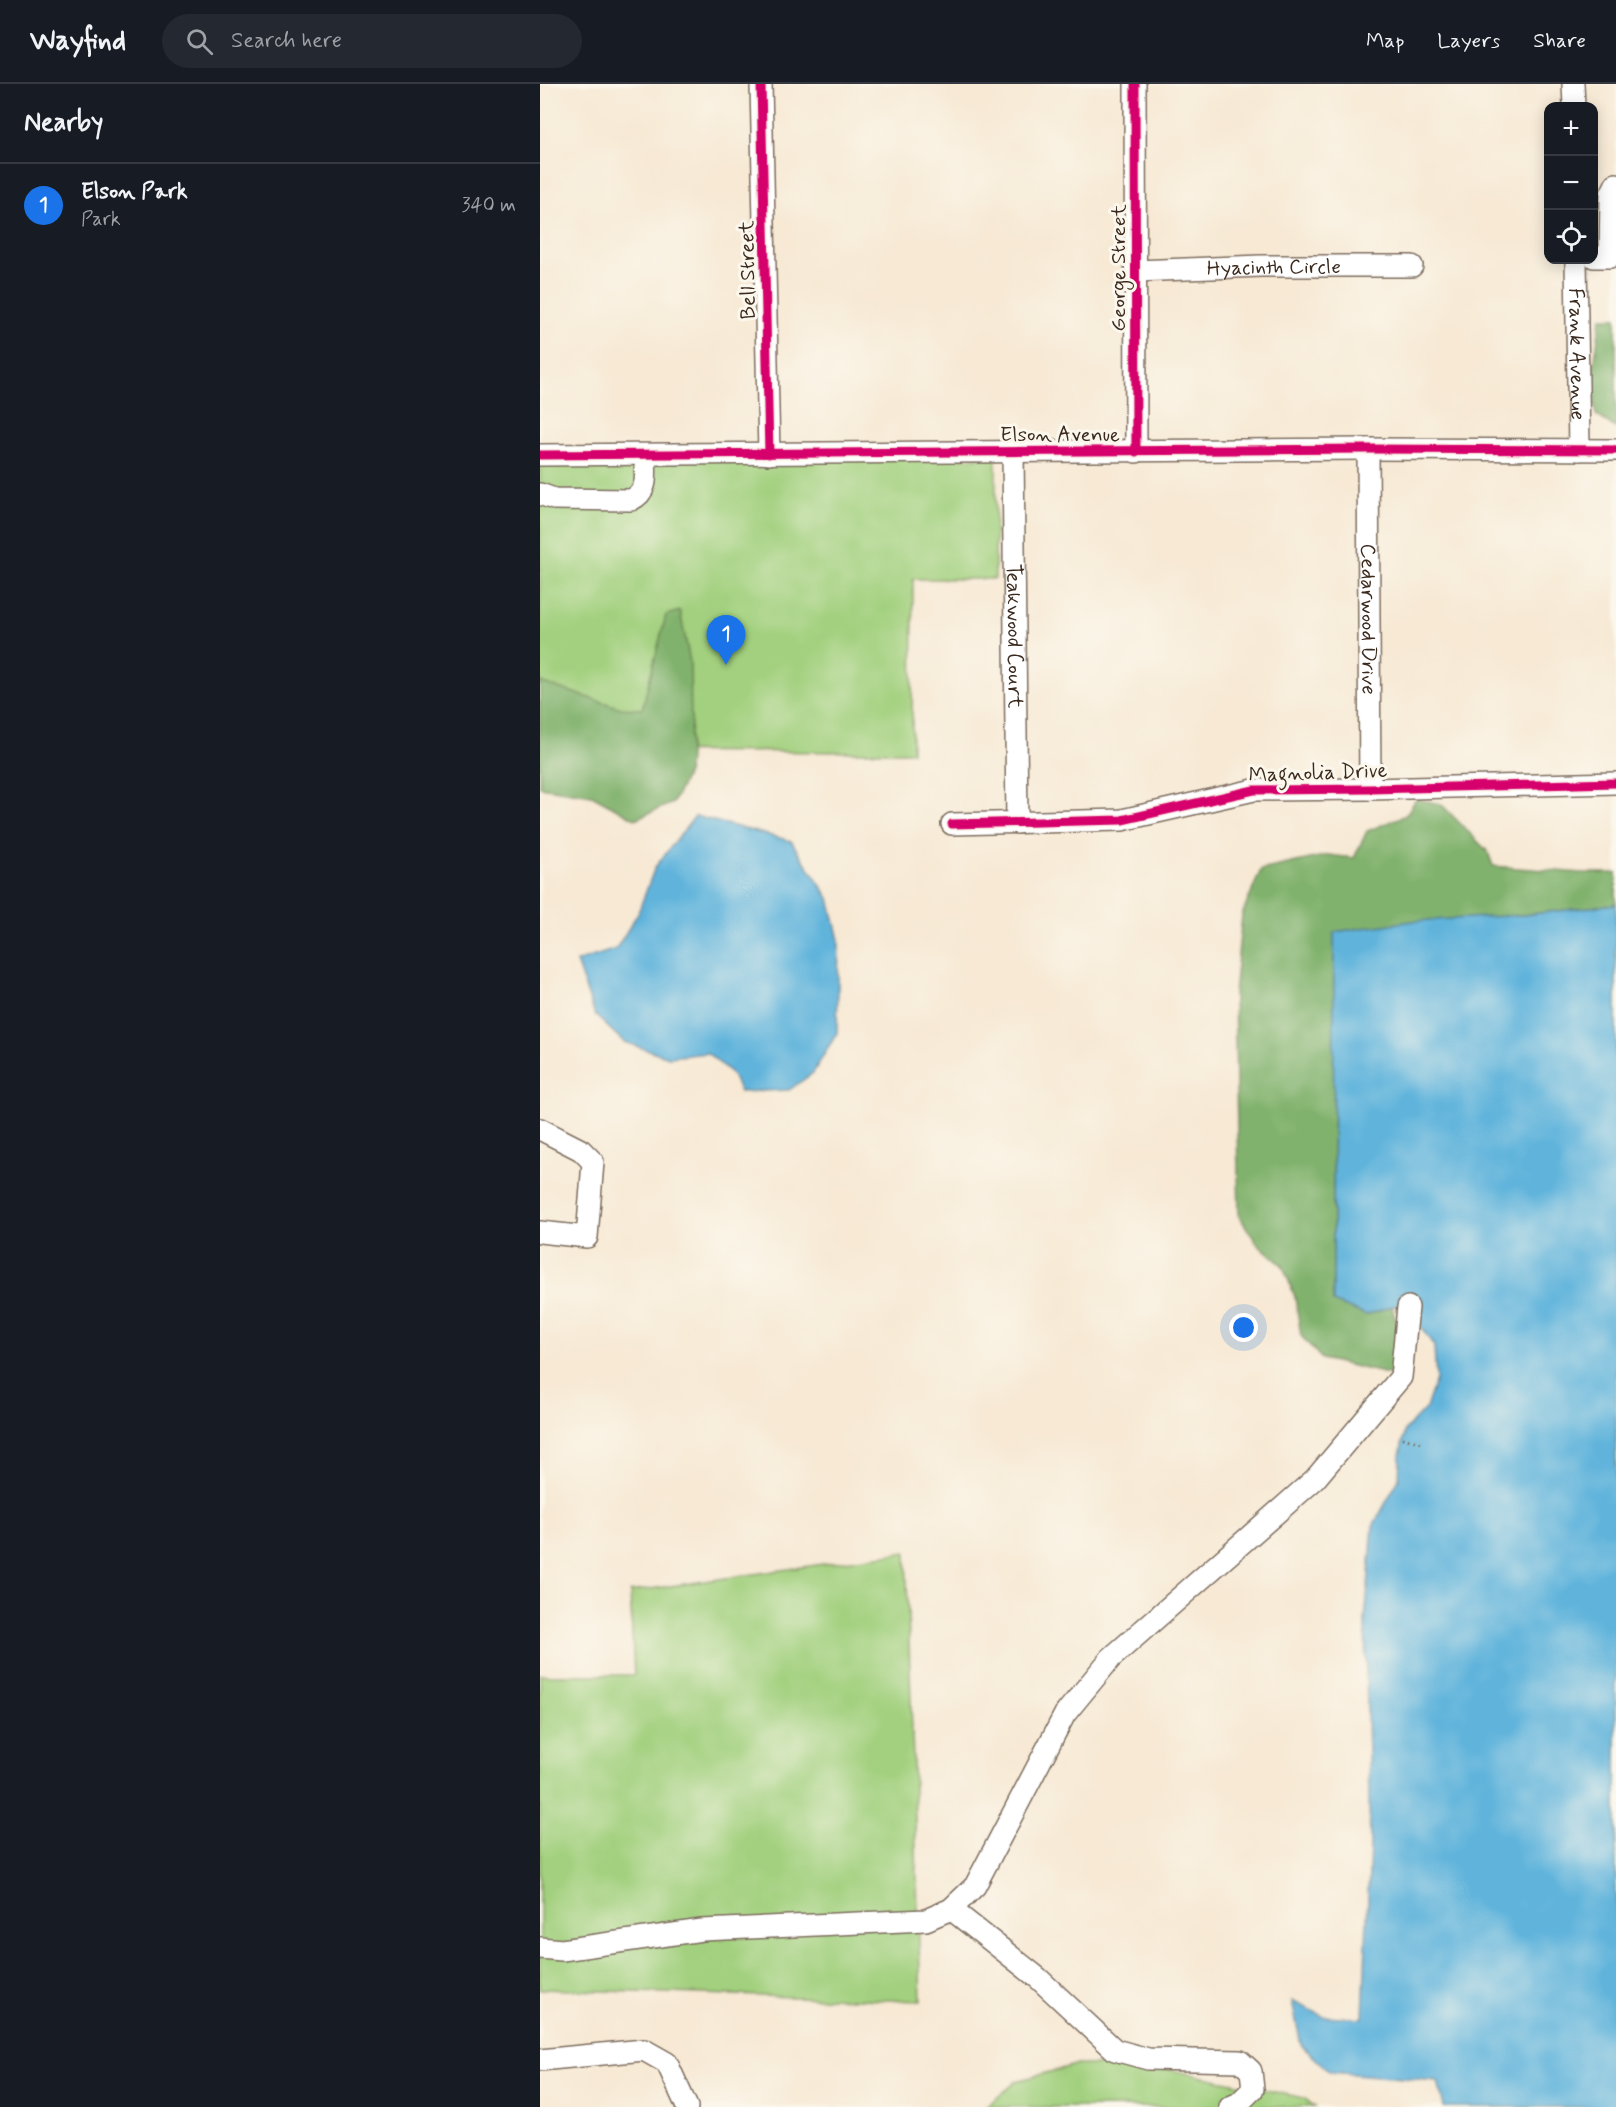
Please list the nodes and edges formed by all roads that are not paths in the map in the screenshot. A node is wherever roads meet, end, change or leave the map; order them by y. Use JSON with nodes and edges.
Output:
{"nodes":[{"id":1,"x":761,"y":84,"type":"edge"},
{"id":2,"x":1135,"y":84,"type":"edge"},
{"id":3,"x":1573,"y":84,"type":"edge"},
{"id":4,"x":1574,"y":102,"type":"edge"},
{"id":5,"x":1616,"y":184,"type":"edge"},
{"id":6,"x":1606,"y":257,"type":"edge"},
{"id":7,"x":1576,"y":264,"type":"edge"},
{"id":8,"x":1412,"y":266,"type":"dead end"},
{"id":9,"x":1136,"y":271,"type":"junction"},
{"id":10,"x":1368,"y":449,"type":"junction"},
{"id":11,"x":1579,"y":450,"type":"junction"},
{"id":12,"x":1616,"y":450,"type":"edge"},
{"id":13,"x":1013,"y":452,"type":"junction"},
{"id":14,"x":1136,"y":452,"type":"junction"},
{"id":15,"x":769,"y":454,"type":"junction"},
{"id":16,"x":540,"y":456,"type":"edge"},
{"id":17,"x":645,"y":456,"type":"junction"},
{"id":18,"x":540,"y":494,"type":"edge"},
{"id":19,"x":1616,"y":783,"type":"edge"},
{"id":20,"x":1370,"y":789,"type":"junction"},
{"id":21,"x":1017,"y":823,"type":"junction"},
{"id":22,"x":952,"y":824,"type":"dead end"},
{"id":23,"x":540,"y":1128,"type":"edge"},
{"id":24,"x":540,"y":1232,"type":"edge"},
{"id":25,"x":1408,"y":1307,"type":"dead end"},
{"id":26,"x":951,"y":1909,"type":"junction"},
{"id":27,"x":540,"y":1948,"type":"edge"},
{"id":28,"x":540,"y":2060,"type":"edge"},
{"id":29,"x":687,"y":2107,"type":"edge"},
{"id":30,"x":1230,"y":2107,"type":"edge"}],
"edges":[{"from":1,"to":15,"type":"street","name":"Bell Street"},
{"from":2,"to":9,"type":"street","name":"George Street"},
{"from":3,"to":4,"type":"street"},
{"from":5,"to":6,"type":"street"},
{"from":7,"to":11,"type":"street","name":"Frank Avenue"},
{"from":8,"to":9,"type":"street","name":"Hyacinth Circle"},
{"from":9,"to":14,"type":"street","name":"George Street"},
{"from":10,"to":11,"type":"street","name":"Elson Avenue"},
{"from":10,"to":14,"type":"street","name":"Elson Avenue"},
{"from":10,"to":20,"type":"street","name":"Cedarwood Drive"},
{"from":11,"to":12,"type":"street","name":"Elson Avenue"},
{"from":13,"to":14,"type":"street","name":"Elson Avenue"},
{"from":13,"to":15,"type":"street","name":"Elson Avenue"},
{"from":13,"to":21,"type":"street","name":"Teakwood Court"},
{"from":15,"to":17,"type":"street","name":"Elson Avenue"},
{"from":16,"to":17,"type":"street","name":"Elson Avenue"},
{"from":17,"to":18,"type":"street"},
{"from":19,"to":20,"type":"street","name":"Magnolia Drive"},
{"from":20,"to":21,"type":"street","name":"Magnolia Drive"},
{"from":21,"to":22,"type":"street","name":"Magnolia Drive"},
{"from":23,"to":24,"type":"street"},
{"from":25,"to":26,"type":"street"},
{"from":26,"to":27,"type":"street"},
{"from":26,"to":30,"type":"street"},
{"from":28,"to":29,"type":"street"}]}
